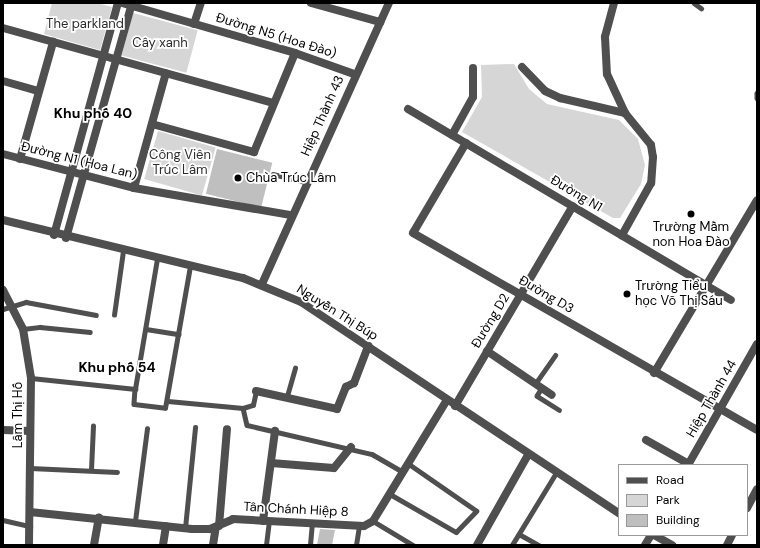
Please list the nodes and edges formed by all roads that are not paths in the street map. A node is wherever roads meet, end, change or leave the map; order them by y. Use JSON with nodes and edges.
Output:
{"nodes":[{"id":1,"x":118,"y":3,"type":"edge"},
{"id":2,"x":122,"y":3,"type":"edge"},
{"id":3,"x":201,"y":3,"type":"edge"},
{"id":4,"x":311,"y":3,"type":"edge"},
{"id":5,"x":389,"y":3,"type":"edge"},
{"id":6,"x":614,"y":3,"type":"edge"},
{"id":7,"x":694,"y":3,"type":"edge"},
{"id":8,"x":131,"y":6,"type":"junction"},
{"id":9,"x":701,"y":8,"type":"dead end"},
{"id":10,"x":380,"y":22,"type":"junction"},
{"id":11,"x":194,"y":24,"type":"junction"},
{"id":12,"x":3,"y":28,"type":"edge"},
{"id":13,"x":53,"y":42,"type":"junction"},
{"id":14,"x":295,"y":53,"type":"junction"},
{"id":15,"x":104,"y":56,"type":"junction"},
{"id":16,"x":115,"y":59,"type":"junction"},
{"id":17,"x":522,"y":67,"type":"dead end"},
{"id":18,"x":473,"y":68,"type":"dead end"},
{"id":19,"x":166,"y":73,"type":"junction"},
{"id":20,"x":354,"y":74,"type":"junction"},
{"id":21,"x":3,"y":81,"type":"edge"},
{"id":22,"x":39,"y":91,"type":"junction"},
{"id":23,"x":757,"y":93,"type":"edge"},
{"id":24,"x":757,"y":98,"type":"edge"},
{"id":25,"x":273,"y":103,"type":"junction"},
{"id":26,"x":408,"y":110,"type":"dead end"},
{"id":27,"x":625,"y":113,"type":"junction"},
{"id":28,"x":152,"y":124,"type":"junction"},
{"id":29,"x":452,"y":135,"type":"junction"},
{"id":30,"x":466,"y":143,"type":"junction"},
{"id":31,"x":3,"y":154,"type":"edge"},
{"id":32,"x":20,"y":159,"type":"junction"},
{"id":33,"x":72,"y":173,"type":"junction"},
{"id":34,"x":273,"y":174,"type":"dead end"},
{"id":35,"x":83,"y":176,"type":"junction"},
{"id":36,"x":306,"y":182,"type":"junction"},
{"id":37,"x":134,"y":188,"type":"junction"},
{"id":38,"x":757,"y":200,"type":"edge"},
{"id":39,"x":573,"y":206,"type":"junction"},
{"id":40,"x":290,"y":215,"type":"junction"},
{"id":41,"x":3,"y":220,"type":"edge"},
{"id":42,"x":54,"y":235,"type":"junction"},
{"id":43,"x":622,"y":236,"type":"junction"},
{"id":44,"x":66,"y":238,"type":"junction"},
{"id":45,"x":123,"y":251,"type":"junction"},
{"id":46,"x":157,"y":259,"type":"junction"},
{"id":47,"x":190,"y":266,"type":"junction"},
{"id":48,"x":262,"y":284,"type":"junction"},
{"id":49,"x":705,"y":285,"type":"junction"},
{"id":50,"x":3,"y":290,"type":"edge"},
{"id":51,"x":521,"y":294,"type":"junction"},
{"id":52,"x":731,"y":300,"type":"dead end"},
{"id":53,"x":14,"y":308,"type":"junction"},
{"id":54,"x":3,"y":309,"type":"edge"},
{"id":55,"x":96,"y":315,"type":"dead end"},
{"id":56,"x":114,"y":315,"type":"dead end"},
{"id":57,"x":146,"y":328,"type":"junction"},
{"id":58,"x":23,"y":329,"type":"junction"},
{"id":59,"x":90,"y":332,"type":"dead end"},
{"id":60,"x":179,"y":334,"type":"junction"},
{"id":61,"x":757,"y":344,"type":"edge"},
{"id":62,"x":368,"y":346,"type":"junction"},
{"id":63,"x":487,"y":352,"type":"junction"},
{"id":64,"x":555,"y":355,"type":"dead end"},
{"id":65,"x":295,"y":368,"type":"dead end"},
{"id":66,"x":654,"y":373,"type":"junction"},
{"id":67,"x":30,"y":378,"type":"junction"},
{"id":68,"x":539,"y":386,"type":"junction"},
{"id":69,"x":135,"y":389,"type":"junction"},
{"id":70,"x":256,"y":391,"type":"joint"},
{"id":71,"x":552,"y":395,"type":"dead end"},
{"id":72,"x":287,"y":396,"type":"junction"},
{"id":73,"x":447,"y":400,"type":"junction"},
{"id":74,"x":168,"y":401,"type":"junction"},
{"id":75,"x":455,"y":406,"type":"junction"},
{"id":76,"x":243,"y":408,"type":"junction"},
{"id":77,"x":559,"y":410,"type":"dead end"},
{"id":78,"x":720,"y":411,"type":"junction"},
{"id":79,"x":93,"y":426,"type":"dead end"},
{"id":80,"x":195,"y":427,"type":"dead end"},
{"id":81,"x":147,"y":429,"type":"dead end"},
{"id":82,"x":227,"y":429,"type":"dead end"},
{"id":83,"x":3,"y":430,"type":"edge"},
{"id":84,"x":757,"y":430,"type":"edge"},
{"id":85,"x":30,"y":431,"type":"junction"},
{"id":86,"x":275,"y":431,"type":"junction"},
{"id":87,"x":646,"y":440,"type":"dead end"},
{"id":88,"x":351,"y":448,"type":"junction"},
{"id":89,"x":528,"y":455,"type":"junction"},
{"id":90,"x":271,"y":464,"type":"junction"},
{"id":91,"x":408,"y":464,"type":"junction"},
{"id":92,"x":689,"y":464,"type":"edge"},
{"id":93,"x":30,"y":468,"type":"junction"},
{"id":94,"x":91,"y":470,"type":"junction"},
{"id":95,"x":117,"y":472,"type":"dead end"},
{"id":96,"x":403,"y":472,"type":"junction"},
{"id":97,"x":556,"y":473,"type":"junction"},
{"id":98,"x":757,"y":489,"type":"edge"},
{"id":99,"x":390,"y":494,"type":"junction"},
{"id":100,"x":748,"y":506,"type":"edge"},
{"id":101,"x":30,"y":512,"type":"junction"},
{"id":102,"x":618,"y":512,"type":"edge"},
{"id":103,"x":99,"y":518,"type":"junction"},
{"id":104,"x":3,"y":520,"type":"edge"},
{"id":105,"x":135,"y":521,"type":"junction"},
{"id":106,"x":266,"y":521,"type":"junction"},
{"id":107,"x":373,"y":521,"type":"junction"},
{"id":108,"x":312,"y":524,"type":"junction"},
{"id":109,"x":30,"y":526,"type":"junction"},
{"id":110,"x":166,"y":526,"type":"junction"},
{"id":111,"x":217,"y":527,"type":"junction"},
{"id":112,"x":359,"y":527,"type":"junction"},
{"id":113,"x":185,"y":528,"type":"junction"},
{"id":114,"x":518,"y":534,"type":"junction"},
{"id":115,"x":650,"y":536,"type":"edge"},
{"id":116,"x":656,"y":536,"type":"edge"},
{"id":117,"x":732,"y":536,"type":"edge"},
{"id":118,"x":29,"y":545,"type":"edge"},
{"id":119,"x":94,"y":545,"type":"edge"},
{"id":120,"x":163,"y":545,"type":"edge"},
{"id":121,"x":213,"y":545,"type":"edge"},
{"id":122,"x":266,"y":545,"type":"edge"},
{"id":123,"x":310,"y":545,"type":"edge"},
{"id":124,"x":356,"y":545,"type":"edge"},
{"id":125,"x":413,"y":545,"type":"edge"},
{"id":126,"x":477,"y":545,"type":"edge"},
{"id":127,"x":512,"y":545,"type":"edge"},
{"id":128,"x":539,"y":545,"type":"edge"},
{"id":129,"x":645,"y":545,"type":"edge"},
{"id":130,"x":672,"y":545,"type":"edge"},
{"id":131,"x":727,"y":545,"type":"edge"}],
"edges":[{"from":1,"to":15,"type":"street"},
{"from":2,"to":8,"type":"street","name":"Đường N5 (Hoa Đào)"},
{"from":3,"to":11,"type":"street"},
{"from":4,"to":10,"type":"street"},
{"from":5,"to":10,"type":"street","name":"Hiệp Thành 43"},
{"from":6,"to":27,"type":"street"},
{"from":7,"to":9,"type":"lane"},
{"from":8,"to":11,"type":"street","name":"Đường N5 (Hoa Đào)"},
{"from":8,"to":16,"type":"street"},
{"from":10,"to":20,"type":"street","name":"Hiệp Thành 43"},
{"from":11,"to":14,"type":"street","name":"Đường N5 (Hoa Đào)"},
{"from":12,"to":13,"type":"street"},
{"from":13,"to":15,"type":"street"},
{"from":13,"to":22,"type":"street"},
{"from":14,"to":20,"type":"street","name":"Đường N5 (Hoa Đào)"},
{"from":14,"to":25,"type":"street"},
{"from":15,"to":16,"type":"street"},
{"from":15,"to":33,"type":"street"},
{"from":16,"to":19,"type":"street"},
{"from":16,"to":35,"type":"street"},
{"from":17,"to":27,"type":"street"},
{"from":18,"to":29,"type":"street"},
{"from":19,"to":25,"type":"street"},
{"from":19,"to":28,"type":"street"},
{"from":20,"to":36,"type":"street","name":"Hiệp Thành 43"},
{"from":21,"to":22,"type":"street"},
{"from":22,"to":32,"type":"street"},
{"from":23,"to":24,"type":"lane"},
{"from":25,"to":28,"type":"street"},
{"from":26,"to":29,"type":"street","name":"Đường N1"},
{"from":27,"to":43,"type":"street"},
{"from":28,"to":37,"type":"street"},
{"from":29,"to":30,"type":"street","name":"Đường N1"},
{"from":30,"to":39,"type":"street","name":"Đường N1"},
{"from":30,"to":51,"type":"street","name":"Đường D3"},
{"from":31,"to":32,"type":"street","name":"Đường N1 (Hoa Lan)"},
{"from":32,"to":33,"type":"street","name":"Đường N1 (Hoa Lan)"},
{"from":33,"to":35,"type":"street","name":"Đường N1 (Hoa Lan)"},
{"from":33,"to":42,"type":"street"},
{"from":34,"to":36,"type":"lane"},
{"from":35,"to":37,"type":"street","name":"Đường N1 (Hoa Lan)"},
{"from":35,"to":44,"type":"street"},
{"from":36,"to":40,"type":"street","name":"Hiệp Thành 43"},
{"from":37,"to":40,"type":"street","name":"Đường N1 (Hoa Lan)"},
{"from":38,"to":49,"type":"street"},
{"from":39,"to":43,"type":"street","name":"Đường N1"},
{"from":39,"to":51,"type":"street","name":"Đường D2"},
{"from":40,"to":48,"type":"street","name":"Hiệp Thành 43"},
{"from":41,"to":42,"type":"street","name":"Nguyễn Thị Búp"},
{"from":42,"to":44,"type":"street","name":"Nguyễn Thị Búp"},
{"from":43,"to":49,"type":"street","name":"Đường N1"},
{"from":44,"to":45,"type":"street","name":"Nguyễn Thị Búp"},
{"from":45,"to":46,"type":"street","name":"Nguyễn Thị Búp"},
{"from":45,"to":56,"type":"lane"},
{"from":46,"to":47,"type":"street","name":"Nguyễn Thị Búp"},
{"from":46,"to":57,"type":"lane"},
{"from":47,"to":48,"type":"street","name":"Nguyễn Thị Búp"},
{"from":47,"to":60,"type":"lane"},
{"from":48,"to":62,"type":"street","name":"Nguyễn Thị Búp"},
{"from":49,"to":52,"type":"street","name":"Đường N1"},
{"from":49,"to":66,"type":"street"},
{"from":50,"to":53,"type":"street","name":"Lâm Thị Hố"},
{"from":51,"to":63,"type":"street","name":"Đường D2"},
{"from":51,"to":66,"type":"street","name":"Đường D3"},
{"from":53,"to":54,"type":"lane"},
{"from":53,"to":55,"type":"lane"},
{"from":53,"to":58,"type":"street","name":"Lâm Thị Hố"},
{"from":57,"to":60,"type":"lane"},
{"from":57,"to":69,"type":"lane"},
{"from":58,"to":59,"type":"lane"},
{"from":58,"to":67,"type":"street","name":"Lâm Thị Hố"},
{"from":60,"to":74,"type":"lane"},
{"from":61,"to":78,"type":"street","name":"Hiệp Thành 44"},
{"from":62,"to":72,"type":"street"},
{"from":62,"to":73,"type":"street","name":"Nguyễn Thị Búp"},
{"from":63,"to":68,"type":"street"},
{"from":63,"to":75,"type":"street","name":"Đường D2"},
{"from":64,"to":68,"type":"lane"},
{"from":65,"to":72,"type":"lane"},
{"from":66,"to":78,"type":"street","name":"Đường D3"},
{"from":67,"to":69,"type":"lane"},
{"from":67,"to":85,"type":"street","name":"Lâm Thị Hố"},
{"from":68,"to":71,"type":"street"},
{"from":68,"to":77,"type":"lane"},
{"from":69,"to":74,"type":"lane"},
{"from":70,"to":72,"type":"street"},
{"from":70,"to":76,"type":"lane"},
{"from":73,"to":75,"type":"street","name":"Nguyễn Thị Búp"},
{"from":73,"to":91,"type":"street"},
{"from":74,"to":76,"type":"lane"},
{"from":75,"to":89,"type":"street","name":"Nguyễn Thị Búp"},
{"from":76,"to":86,"type":"lane"},
{"from":78,"to":84,"type":"street","name":"Đường D3"},
{"from":78,"to":92,"type":"street","name":"Hiệp Thành 44"},
{"from":79,"to":94,"type":"lane"},
{"from":80,"to":113,"type":"lane"},
{"from":81,"to":105,"type":"lane"},
{"from":82,"to":111,"type":"street"},
{"from":83,"to":85,"type":"street"},
{"from":85,"to":93,"type":"street","name":"Lâm Thị Hố"},
{"from":86,"to":88,"type":"lane"},
{"from":86,"to":90,"type":"street"},
{"from":87,"to":92,"type":"street"},
{"from":88,"to":90,"type":"street"},
{"from":88,"to":96,"type":"lane"},
{"from":89,"to":97,"type":"street","name":"Nguyễn Thị Búp"},
{"from":89,"to":126,"type":"street"},
{"from":90,"to":106,"type":"street"},
{"from":91,"to":96,"type":"street"},
{"from":91,"to":99,"type":"lane"},
{"from":93,"to":94,"type":"lane"},
{"from":93,"to":101,"type":"street","name":"Lâm Thị Hố"},
{"from":94,"to":95,"type":"lane"},
{"from":96,"to":99,"type":"street"},
{"from":97,"to":102,"type":"street","name":"Nguyễn Thị Búp"},
{"from":97,"to":114,"type":"lane"},
{"from":98,"to":100,"type":"street"},
{"from":99,"to":107,"type":"street"},
{"from":101,"to":103,"type":"street","name":"Tân Chánh Hiệp 8"},
{"from":101,"to":109,"type":"street","name":"Lâm Thị Hố"},
{"from":103,"to":105,"type":"street","name":"Tân Chánh Hiệp 8"},
{"from":103,"to":119,"type":"street"},
{"from":104,"to":109,"type":"lane"},
{"from":105,"to":110,"type":"street","name":"Tân Chánh Hiệp 8"},
{"from":106,"to":108,"type":"street","name":"Tân Chánh Hiệp 8"},
{"from":106,"to":111,"type":"street","name":"Tân Chánh Hiệp 8"},
{"from":106,"to":122,"type":"lane"},
{"from":107,"to":112,"type":"street","name":"Tân Chánh Hiệp 8"},
{"from":107,"to":125,"type":"lane"},
{"from":108,"to":112,"type":"street","name":"Tân Chánh Hiệp 8"},
{"from":108,"to":123,"type":"lane"},
{"from":109,"to":118,"type":"street","name":"Lâm Thị Hố"},
{"from":110,"to":113,"type":"street","name":"Tân Chánh Hiệp 8"},
{"from":110,"to":120,"type":"street"},
{"from":111,"to":113,"type":"street","name":"Tân Chánh Hiệp 8"},
{"from":111,"to":121,"type":"street"},
{"from":112,"to":124,"type":"lane"},
{"from":114,"to":127,"type":"lane"},
{"from":114,"to":128,"type":"lane"},
{"from":115,"to":129,"type":"street"},
{"from":116,"to":130,"type":"street"},
{"from":117,"to":131,"type":"street"}]}
